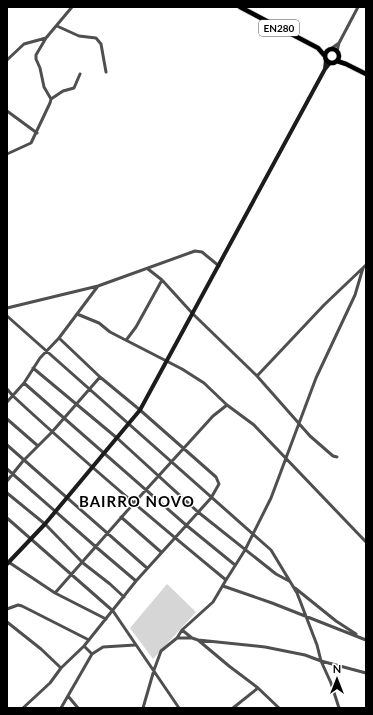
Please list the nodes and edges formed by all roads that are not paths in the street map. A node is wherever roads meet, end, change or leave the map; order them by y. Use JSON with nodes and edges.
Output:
{"nodes":[{"id":1,"x":72,"y":7,"type":"edge"},
{"id":2,"x":240,"y":7,"type":"edge"},
{"id":3,"x":358,"y":7,"type":"edge"},
{"id":4,"x":57,"y":26,"type":"junction"},
{"id":5,"x":46,"y":38,"type":"junction"},
{"id":6,"x":339,"y":43,"type":"junction"},
{"id":7,"x":318,"y":48,"type":"junction"},
{"id":8,"x":330,"y":49,"type":"junction"},
{"id":9,"x":338,"y":53,"type":"junction"},
{"id":10,"x":324,"y":55,"type":"junction"},
{"id":11,"x":7,"y":60,"type":"edge"},
{"id":12,"x":337,"y":61,"type":"junction"},
{"id":13,"x":328,"y":62,"type":"junction"},
{"id":14,"x":346,"y":64,"type":"junction"},
{"id":15,"x":106,"y":72,"type":"dead end"},
{"id":16,"x":80,"y":74,"type":"dead end"},
{"id":17,"x":366,"y":74,"type":"edge"},
{"id":18,"x":51,"y":99,"type":"junction"},
{"id":19,"x":7,"y":111,"type":"edge"},
{"id":20,"x":37,"y":133,"type":"junction"},
{"id":21,"x":7,"y":154,"type":"edge"},
{"id":22,"x":219,"y":266,"type":"junction"},
{"id":23,"x":365,"y":267,"type":"edge"},
{"id":24,"x":148,"y":269,"type":"junction"},
{"id":25,"x":162,"y":280,"type":"junction"},
{"id":26,"x":98,"y":286,"type":"junction"},
{"id":27,"x":7,"y":308,"type":"edge"},
{"id":28,"x":77,"y":314,"type":"junction"},
{"id":29,"x":193,"y":314,"type":"junction"},
{"id":30,"x":7,"y":316,"type":"edge"},
{"id":31,"x":59,"y":338,"type":"junction"},
{"id":32,"x":127,"y":339,"type":"junction"},
{"id":33,"x":46,"y":352,"type":"junction"},
{"id":34,"x":167,"y":361,"type":"junction"},
{"id":35,"x":33,"y":368,"type":"junction"},
{"id":36,"x":257,"y":376,"type":"junction"},
{"id":37,"x":100,"y":377,"type":"junction"},
{"id":38,"x":24,"y":383,"type":"junction"},
{"id":39,"x":7,"y":389,"type":"edge"},
{"id":40,"x":88,"y":390,"type":"junction"},
{"id":41,"x":13,"y":396,"type":"junction"},
{"id":42,"x":7,"y":402,"type":"edge"},
{"id":43,"x":75,"y":404,"type":"junction"},
{"id":44,"x":227,"y":405,"type":"junction"},
{"id":45,"x":140,"y":410,"type":"junction"},
{"id":46,"x":64,"y":418,"type":"junction"},
{"id":47,"x":7,"y":419,"type":"edge"},
{"id":48,"x":299,"y":422,"type":"junction"},
{"id":49,"x":129,"y":424,"type":"junction"},
{"id":50,"x":52,"y":432,"type":"junction"},
{"id":51,"x":117,"y":438,"type":"junction"},
{"id":52,"x":7,"y":445,"type":"edge"},
{"id":53,"x":38,"y":446,"type":"junction"},
{"id":54,"x":184,"y":450,"type":"junction"},
{"id":55,"x":105,"y":453,"type":"junction"},
{"id":56,"x":337,"y":457,"type":"dead end"},
{"id":57,"x":286,"y":460,"type":"junction"},
{"id":58,"x":23,"y":461,"type":"junction"},
{"id":59,"x":172,"y":463,"type":"junction"},
{"id":60,"x":92,"y":468,"type":"junction"},
{"id":61,"x":7,"y":469,"type":"edge"},
{"id":62,"x":12,"y":474,"type":"junction"},
{"id":63,"x":159,"y":476,"type":"junction"},
{"id":64,"x":7,"y":480,"type":"edge"},
{"id":65,"x":147,"y":489,"type":"junction"},
{"id":66,"x":7,"y":493,"type":"edge"},
{"id":67,"x":67,"y":497,"type":"junction"},
{"id":68,"x":211,"y":498,"type":"junction"},
{"id":69,"x":134,"y":502,"type":"junction"},
{"id":70,"x":55,"y":511,"type":"junction"},
{"id":71,"x":198,"y":512,"type":"junction"},
{"id":72,"x":7,"y":518,"type":"edge"},
{"id":73,"x":121,"y":518,"type":"junction"},
{"id":74,"x":45,"y":524,"type":"junction"},
{"id":75,"x":186,"y":525,"type":"junction"},
{"id":76,"x":107,"y":533,"type":"junction"},
{"id":77,"x":252,"y":534,"type":"junction"},
{"id":78,"x":174,"y":538,"type":"junction"},
{"id":79,"x":30,"y":539,"type":"junction"},
{"id":80,"x":366,"y":542,"type":"edge"},
{"id":81,"x":96,"y":547,"type":"junction"},
{"id":82,"x":246,"y":550,"type":"junction"},
{"id":83,"x":161,"y":552,"type":"junction"},
{"id":84,"x":8,"y":563,"type":"edge"},
{"id":85,"x":83,"y":563,"type":"junction"},
{"id":86,"x":235,"y":565,"type":"junction"},
{"id":87,"x":147,"y":568,"type":"junction"},
{"id":88,"x":72,"y":575,"type":"junction"},
{"id":89,"x":226,"y":580,"type":"junction"},
{"id":90,"x":136,"y":581,"type":"junction"},
{"id":91,"x":289,"y":581,"type":"junction"},
{"id":92,"x":223,"y":586,"type":"junction"},
{"id":93,"x":294,"y":587,"type":"junction"},
{"id":94,"x":55,"y":593,"type":"junction"},
{"id":95,"x":124,"y":597,"type":"junction"},
{"id":96,"x":7,"y":609,"type":"edge"},
{"id":97,"x":113,"y":610,"type":"junction"},
{"id":98,"x":306,"y":617,"type":"junction"},
{"id":99,"x":106,"y":619,"type":"junction"},
{"id":100,"x":7,"y":622,"type":"edge"},
{"id":101,"x":182,"y":630,"type":"junction"},
{"id":102,"x":177,"y":638,"type":"junction"},
{"id":103,"x":192,"y":638,"type":"junction"},
{"id":104,"x":364,"y":639,"type":"edge"},
{"id":105,"x":89,"y":640,"type":"junction"},
{"id":106,"x":198,"y":640,"type":"junction"},
{"id":107,"x":135,"y":645,"type":"junction"},
{"id":108,"x":84,"y":646,"type":"junction"},
{"id":109,"x":92,"y":654,"type":"junction"},
{"id":110,"x":321,"y":661,"type":"junction"},
{"id":111,"x":61,"y":668,"type":"junction"},
{"id":112,"x":154,"y":670,"type":"junction"},
{"id":113,"x":366,"y":673,"type":"edge"},
{"id":114,"x":258,"y":688,"type":"junction"},
{"id":115,"x":68,"y":696,"type":"junction"},
{"id":116,"x":23,"y":708,"type":"edge"},
{"id":117,"x":61,"y":708,"type":"edge"},
{"id":118,"x":78,"y":708,"type":"edge"},
{"id":119,"x":143,"y":708,"type":"edge"},
{"id":120,"x":179,"y":708,"type":"edge"},
{"id":121,"x":233,"y":708,"type":"edge"},
{"id":122,"x":279,"y":708,"type":"edge"},
{"id":123,"x":339,"y":708,"type":"edge"}],
"edges":[{"from":1,"to":4,"type":"street"},
{"from":2,"to":7,"type":"main road","number":"EN280"},
{"from":3,"to":6,"type":"street"},
{"from":4,"to":5,"type":"street"},
{"from":4,"to":15,"type":"street"},
{"from":5,"to":11,"type":"street"},
{"from":5,"to":18,"type":"street"},
{"from":6,"to":8,"type":"street"},
{"from":6,"to":9,"type":"street"},
{"from":7,"to":8,"type":"main road","number":"EN280"},
{"from":7,"to":10,"type":"main road","number":"EN280"},
{"from":8,"to":9,"type":"main road","number":"EN280"},
{"from":8,"to":10,"type":"main road"},
{"from":9,"to":12,"type":"main road"},
{"from":9,"to":14,"type":"main road","number":"EN280"},
{"from":10,"to":13,"type":"main road","number":"EN280"},
{"from":12,"to":13,"type":"main road"},
{"from":12,"to":14,"type":"main road","number":"EN280"},
{"from":13,"to":22,"type":"street"},
{"from":14,"to":17,"type":"main road","number":"EN280"},
{"from":16,"to":18,"type":"street"},
{"from":18,"to":20,"type":"street"},
{"from":19,"to":20,"type":"street"},
{"from":20,"to":21,"type":"street"},
{"from":22,"to":24,"type":"street"},
{"from":22,"to":29,"type":"street"},
{"from":23,"to":36,"type":"street"},
{"from":23,"to":48,"type":"street"},
{"from":24,"to":25,"type":"street"},
{"from":24,"to":26,"type":"street"},
{"from":25,"to":29,"type":"street"},
{"from":25,"to":32,"type":"street"},
{"from":26,"to":27,"type":"street"},
{"from":26,"to":28,"type":"street"},
{"from":28,"to":31,"type":"street"},
{"from":28,"to":32,"type":"street"},
{"from":29,"to":34,"type":"street"},
{"from":29,"to":36,"type":"street"},
{"from":30,"to":33,"type":"street"},
{"from":31,"to":33,"type":"street"},
{"from":31,"to":37,"type":"street"},
{"from":32,"to":34,"type":"street"},
{"from":33,"to":35,"type":"street"},
{"from":33,"to":40,"type":"street"},
{"from":34,"to":44,"type":"street"},
{"from":34,"to":45,"type":"street"},
{"from":35,"to":38,"type":"street"},
{"from":35,"to":43,"type":"street"},
{"from":36,"to":48,"type":"street"},
{"from":37,"to":40,"type":"street"},
{"from":37,"to":45,"type":"street"},
{"from":38,"to":41,"type":"street"},
{"from":38,"to":46,"type":"street"},
{"from":39,"to":41,"type":"street"},
{"from":40,"to":43,"type":"street"},
{"from":40,"to":49,"type":"street"},
{"from":41,"to":42,"type":"street"},
{"from":41,"to":50,"type":"street"},
{"from":43,"to":46,"type":"street"},
{"from":43,"to":51,"type":"street"},
{"from":44,"to":54,"type":"street"},
{"from":44,"to":57,"type":"street"},
{"from":45,"to":49,"type":"street"},
{"from":45,"to":54,"type":"street"},
{"from":46,"to":50,"type":"street"},
{"from":46,"to":55,"type":"street"},
{"from":47,"to":53,"type":"street"},
{"from":48,"to":56,"type":"street"},
{"from":48,"to":57,"type":"street"},
{"from":49,"to":51,"type":"street"},
{"from":49,"to":59,"type":"street"},
{"from":50,"to":53,"type":"street"},
{"from":50,"to":60,"type":"street"},
{"from":51,"to":55,"type":"street"},
{"from":51,"to":63,"type":"street"},
{"from":52,"to":58,"type":"street"},
{"from":53,"to":58,"type":"street"},
{"from":54,"to":59,"type":"street"},
{"from":54,"to":68,"type":"street"},
{"from":55,"to":60,"type":"street"},
{"from":55,"to":65,"type":"street"},
{"from":57,"to":77,"type":"street"},
{"from":57,"to":80,"type":"street"},
{"from":58,"to":62,"type":"street"},
{"from":58,"to":67,"type":"street"},
{"from":59,"to":63,"type":"street"},
{"from":59,"to":68,"type":"street"},
{"from":60,"to":67,"type":"street"},
{"from":60,"to":69,"type":"street"},
{"from":61,"to":62,"type":"street"},
{"from":62,"to":64,"type":"street"},
{"from":62,"to":70,"type":"street"},
{"from":63,"to":65,"type":"street"},
{"from":63,"to":71,"type":"street"},
{"from":65,"to":69,"type":"street"},
{"from":65,"to":75,"type":"street"},
{"from":66,"to":74,"type":"street"},
{"from":67,"to":70,"type":"street"},
{"from":67,"to":76,"type":"street"},
{"from":68,"to":71,"type":"street"},
{"from":68,"to":77,"type":"street"},
{"from":69,"to":73,"type":"street"},
{"from":69,"to":78,"type":"street"},
{"from":70,"to":74,"type":"street"},
{"from":70,"to":81,"type":"street"},
{"from":71,"to":75,"type":"street"},
{"from":71,"to":82,"type":"street"},
{"from":72,"to":79,"type":"street"},
{"from":73,"to":76,"type":"street"},
{"from":73,"to":83,"type":"street"},
{"from":74,"to":79,"type":"street"},
{"from":74,"to":85,"type":"street"},
{"from":75,"to":78,"type":"street"},
{"from":75,"to":86,"type":"street"},
{"from":76,"to":81,"type":"street"},
{"from":76,"to":87,"type":"street"},
{"from":77,"to":82,"type":"street"},
{"from":77,"to":91,"type":"street"},
{"from":78,"to":83,"type":"street"},
{"from":78,"to":89,"type":"street"},
{"from":79,"to":84,"type":"street"},
{"from":79,"to":88,"type":"street"},
{"from":81,"to":85,"type":"street"},
{"from":81,"to":90,"type":"street"},
{"from":82,"to":86,"type":"street"},
{"from":82,"to":91,"type":"street"},
{"from":83,"to":87,"type":"street"},
{"from":84,"to":94,"type":"street"},
{"from":85,"to":88,"type":"street"},
{"from":85,"to":95,"type":"street"},
{"from":86,"to":89,"type":"street"},
{"from":87,"to":90,"type":"street"},
{"from":88,"to":94,"type":"street"},
{"from":88,"to":97,"type":"street"},
{"from":89,"to":92,"type":"street"},
{"from":90,"to":95,"type":"street"},
{"from":91,"to":93,"type":"street"},
{"from":92,"to":98,"type":"street"},
{"from":92,"to":101,"type":"street"},
{"from":93,"to":98,"type":"street"},
{"from":93,"to":104,"type":"street"},
{"from":94,"to":99,"type":"street"},
{"from":95,"to":97,"type":"street"},
{"from":96,"to":105,"type":"street"},
{"from":97,"to":99,"type":"street"},
{"from":97,"to":107,"type":"street"},
{"from":98,"to":104,"type":"street"},
{"from":98,"to":110,"type":"street"},
{"from":99,"to":105,"type":"street"},
{"from":100,"to":111,"type":"street"},
{"from":101,"to":102,"type":"street"},
{"from":101,"to":103,"type":"street"},
{"from":102,"to":103,"type":"street"},
{"from":102,"to":112,"type":"street"},
{"from":103,"to":106,"type":"street"},
{"from":105,"to":108,"type":"street"},
{"from":106,"to":110,"type":"street"},
{"from":106,"to":114,"type":"street"},
{"from":107,"to":109,"type":"street"},
{"from":107,"to":112,"type":"street"},
{"from":108,"to":109,"type":"street"},
{"from":108,"to":111,"type":"street"},
{"from":109,"to":115,"type":"street"},
{"from":110,"to":113,"type":"street"},
{"from":110,"to":123,"type":"street"},
{"from":111,"to":116,"type":"street"},
{"from":112,"to":119,"type":"street"},
{"from":112,"to":120,"type":"street"},
{"from":114,"to":121,"type":"street"},
{"from":114,"to":122,"type":"street"},
{"from":115,"to":117,"type":"street"},
{"from":115,"to":118,"type":"street"}]}
